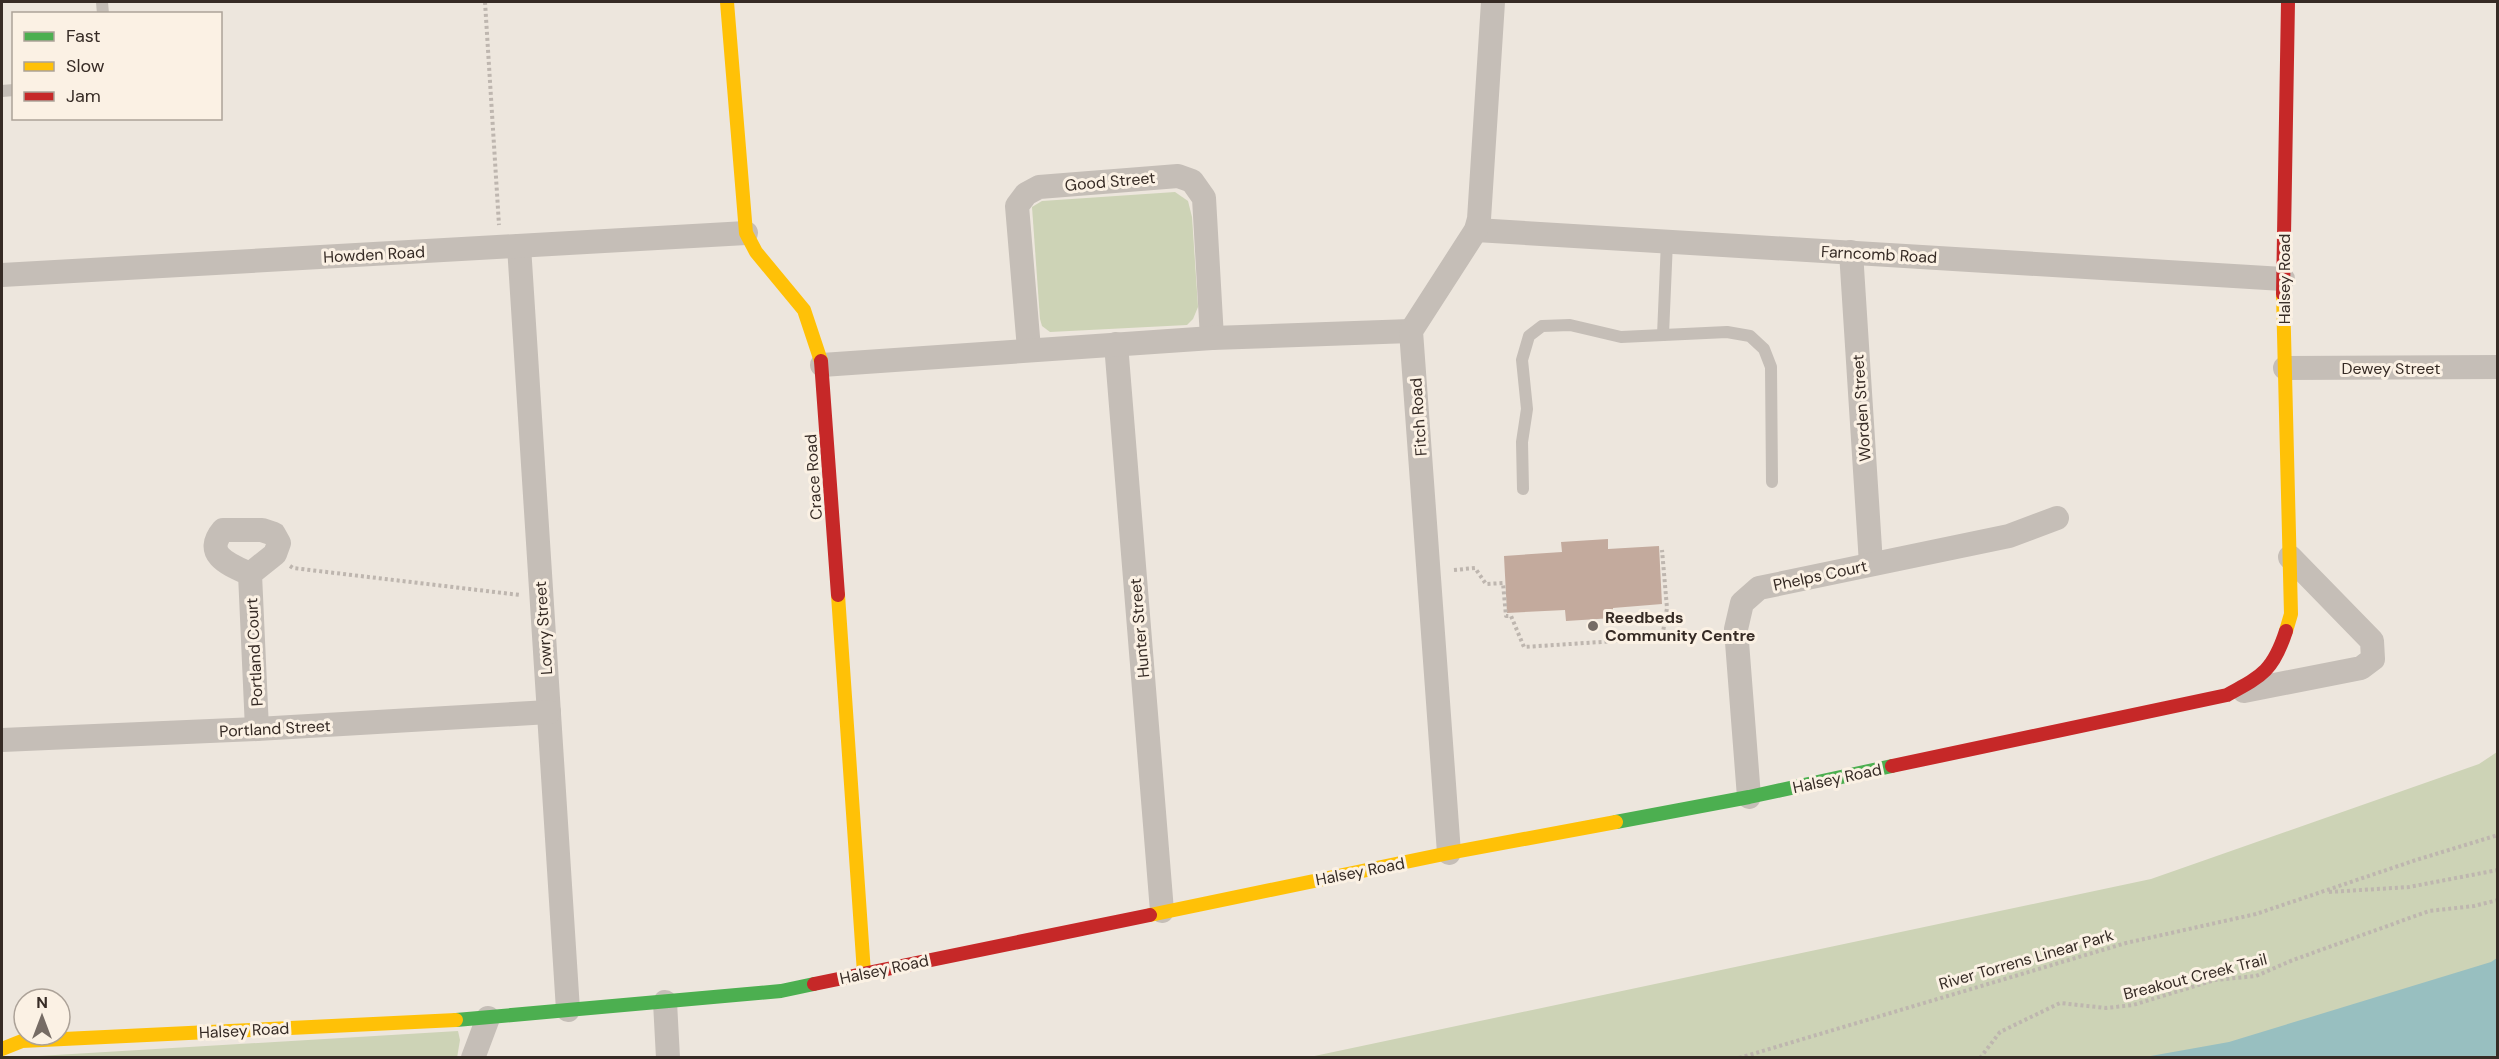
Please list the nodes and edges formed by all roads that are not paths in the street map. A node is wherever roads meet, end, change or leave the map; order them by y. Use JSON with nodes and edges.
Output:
{"nodes":[{"id":1,"x":727,"y":2,"type":"edge"},
{"id":2,"x":1493,"y":2,"type":"edge"},
{"id":3,"x":2288,"y":2,"type":"edge"},
{"id":4,"x":1476,"y":230,"type":"junction"},
{"id":5,"x":746,"y":233,"type":"junction"},
{"id":6,"x":1667,"y":241,"type":"junction"},
{"id":7,"x":510,"y":246,"type":"junction"},
{"id":8,"x":1851,"y":252,"type":"junction"},
{"id":9,"x":2,"y":275,"type":"edge"},
{"id":10,"x":2283,"y":279,"type":"junction"},
{"id":11,"x":1411,"y":331,"type":"junction"},
{"id":12,"x":1663,"y":335,"type":"junction"},
{"id":13,"x":1212,"y":338,"type":"junction"},
{"id":14,"x":1116,"y":344,"type":"junction"},
{"id":15,"x":1029,"y":349,"type":"junction"},
{"id":16,"x":822,"y":365,"type":"junction"},
{"id":17,"x":2498,"y":367,"type":"edge"},
{"id":18,"x":2285,"y":368,"type":"junction"},
{"id":19,"x":1772,"y":482,"type":"dead end"},
{"id":20,"x":1523,"y":489,"type":"dead end"},
{"id":21,"x":2057,"y":518,"type":"dead end"},
{"id":22,"x":2290,"y":557,"type":"junction"},
{"id":23,"x":1870,"y":564,"type":"junction"},
{"id":24,"x":250,"y":574,"type":"junction"},
{"id":25,"x":2227,"y":695,"type":"junction"},
{"id":26,"x":549,"y":712,"type":"junction"},
{"id":27,"x":257,"y":729,"type":"junction"},
{"id":28,"x":2,"y":740,"type":"edge"},
{"id":29,"x":1749,"y":797,"type":"junction"},
{"id":30,"x":1449,"y":853,"type":"junction"},
{"id":31,"x":1162,"y":911,"type":"junction"},
{"id":32,"x":864,"y":974,"type":"junction"},
{"id":33,"x":665,"y":1002,"type":"junction"},
{"id":34,"x":568,"y":1010,"type":"junction"},
{"id":35,"x":488,"y":1018,"type":"junction"},
{"id":36,"x":2,"y":1049,"type":"edge"},
{"id":37,"x":473,"y":1058,"type":"edge"},
{"id":38,"x":668,"y":1058,"type":"edge"}],
"edges":[{"from":1,"to":5,"type":"street","name":"Crace Road"},
{"from":2,"to":4,"type":"street"},
{"from":3,"to":10,"type":"street","name":"Halsey Road"},
{"from":4,"to":6,"type":"street","name":"Farncomb Road"},
{"from":4,"to":11,"type":"street"},
{"from":5,"to":7,"type":"street","name":"Howden Road"},
{"from":5,"to":16,"type":"street","name":"Crace Road"},
{"from":6,"to":8,"type":"street","name":"Farncomb Road"},
{"from":6,"to":12,"type":"lane"},
{"from":7,"to":9,"type":"street","name":"Howden Road"},
{"from":7,"to":26,"type":"street","name":"Lowry Street"},
{"from":8,"to":10,"type":"street","name":"Farncomb Road"},
{"from":8,"to":23,"type":"street","name":"Worden Street"},
{"from":10,"to":18,"type":"street","name":"Halsey Road"},
{"from":11,"to":13,"type":"street"},
{"from":11,"to":30,"type":"street","name":"Fitch Road"},
{"from":12,"to":19,"type":"lane"},
{"from":12,"to":20,"type":"lane"},
{"from":13,"to":14,"type":"street"},
{"from":13,"to":15,"type":"street","name":"Good Street"},
{"from":14,"to":15,"type":"street"},
{"from":14,"to":31,"type":"street","name":"Hunter Street"},
{"from":15,"to":16,"type":"street"},
{"from":16,"to":32,"type":"street","name":"Crace Road"},
{"from":17,"to":18,"type":"street","name":"Dewey Street"},
{"from":18,"to":22,"type":"street","name":"Halsey Road"},
{"from":21,"to":23,"type":"street","name":"Phelps Court"},
{"from":22,"to":25,"type":"street","name":"Halsey Road"},
{"from":22,"to":25,"type":"street","name":"Halsey Road"},
{"from":23,"to":29,"type":"street","name":"Phelps Court"},
{"from":24,"to":24,"type":"street","name":"Portland Court"},
{"from":24,"to":27,"type":"street","name":"Portland Court"},
{"from":25,"to":29,"type":"street","name":"Halsey Road"},
{"from":26,"to":27,"type":"street","name":"Portland Street"},
{"from":26,"to":34,"type":"street","name":"Lowry Street"},
{"from":27,"to":28,"type":"street","name":"Portland Street"},
{"from":29,"to":30,"type":"street","name":"Halsey Road"},
{"from":30,"to":31,"type":"street","name":"Halsey Road"},
{"from":31,"to":32,"type":"street","name":"Halsey Road"},
{"from":32,"to":33,"type":"street","name":"Halsey Road"},
{"from":33,"to":34,"type":"street","name":"Halsey Road"},
{"from":33,"to":38,"type":"street"},
{"from":34,"to":35,"type":"street","name":"Halsey Road"},
{"from":35,"to":36,"type":"street","name":"Halsey Road"},
{"from":35,"to":37,"type":"street"}]}
